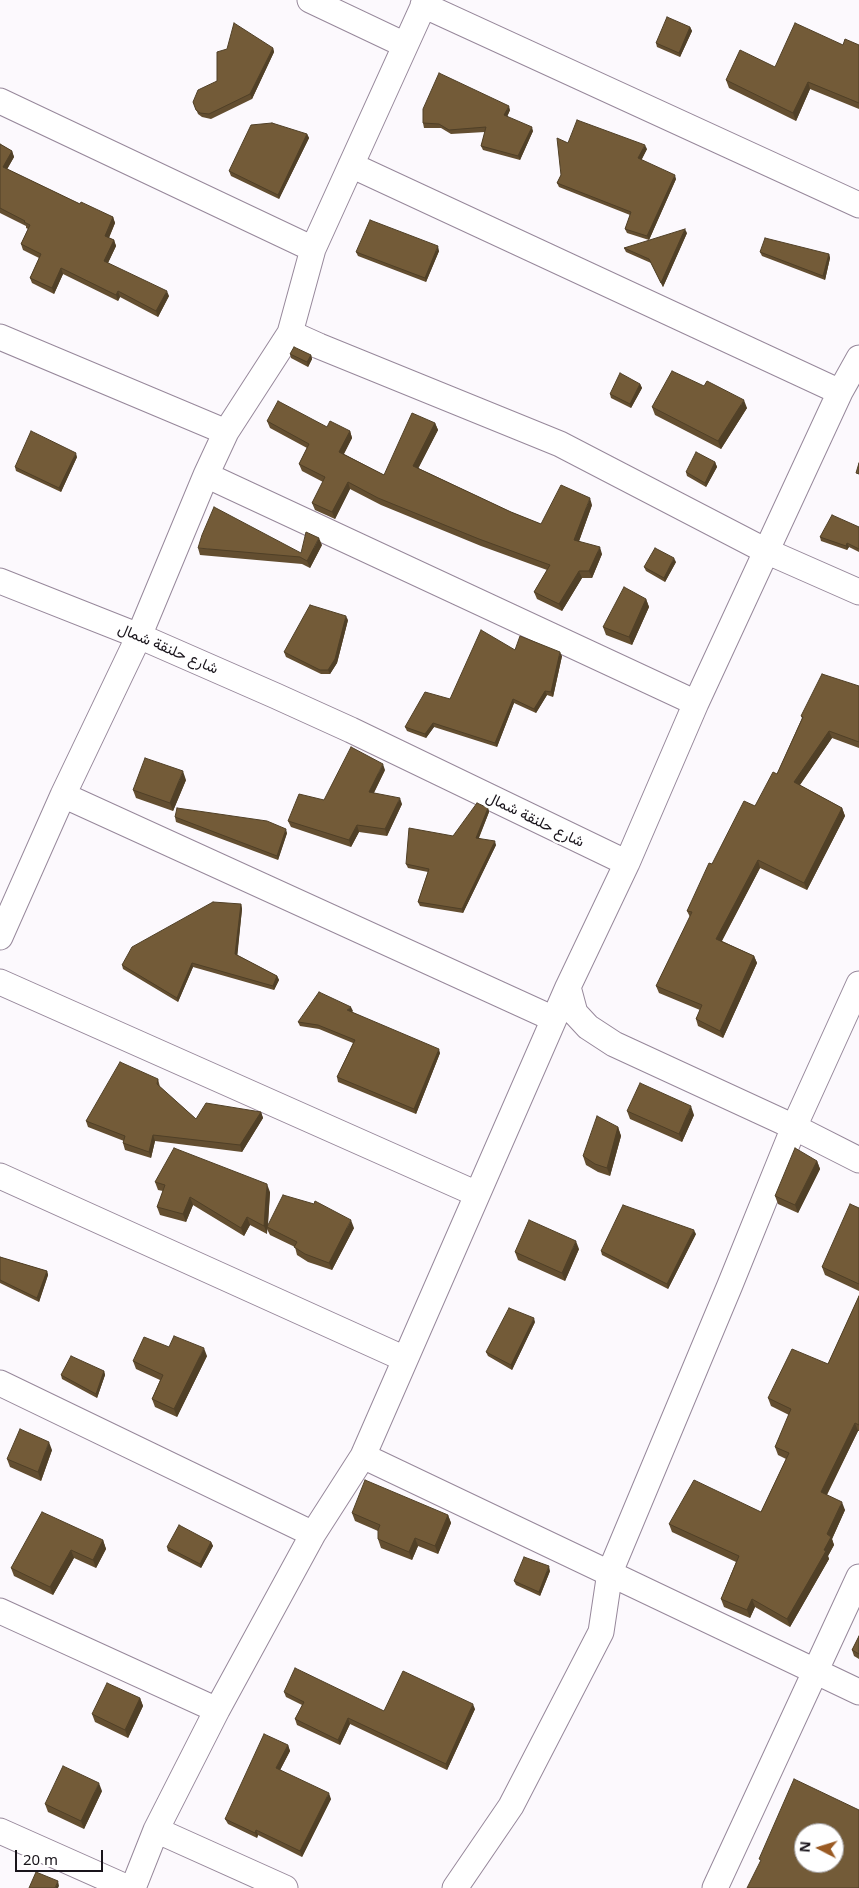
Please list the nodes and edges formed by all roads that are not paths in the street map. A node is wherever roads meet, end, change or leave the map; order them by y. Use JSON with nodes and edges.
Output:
{"nodes":[{"id":1,"x":310,"y":0,"type":"edge"},
{"id":2,"x":424,"y":3,"type":"edge"},
{"id":3,"x":405,"y":45,"type":"junction"},
{"id":4,"x":0,"y":100,"type":"edge"},
{"id":5,"x":351,"y":165,"type":"junction"},
{"id":6,"x":859,"y":205,"type":"edge"},
{"id":7,"x":313,"y":250,"type":"junction"},
{"id":8,"x":290,"y":333,"type":"junction"},
{"id":9,"x":0,"y":337,"type":"edge"},
{"id":10,"x":859,"y":358,"type":"edge"},
{"id":11,"x":840,"y":392,"type":"junction"},
{"id":12,"x":226,"y":432,"type":"junction"},
{"id":13,"x":206,"y":475,"type":"junction"},
{"id":14,"x":766,"y":551,"type":"junction"},
{"id":15,"x":0,"y":582,"type":"edge"},
{"id":16,"x":859,"y":592,"type":"edge"},
{"id":17,"x":139,"y":636,"type":"junction"},
{"id":18,"x":696,"y":703,"type":"junction"},
{"id":19,"x":63,"y":795,"type":"junction"},
{"id":20,"x":627,"y":863,"type":"junction"},
{"id":21,"x":0,"y":937,"type":"edge"},
{"id":22,"x":0,"y":982,"type":"edge"},
{"id":23,"x":859,"y":984,"type":"edge"},
{"id":24,"x":568,"y":987,"type":"junction"},
{"id":25,"x":554,"y":1019,"type":"junction"},
{"id":26,"x":794,"y":1127,"type":"junction"},
{"id":27,"x":859,"y":1160,"type":"edge"},
{"id":28,"x":0,"y":1176,"type":"edge"},
{"id":29,"x":477,"y":1194,"type":"junction"},
{"id":30,"x":406,"y":1359,"type":"junction"},
{"id":31,"x":0,"y":1383,"type":"edge"},
{"id":32,"x":363,"y":1456,"type":"junction"},
{"id":33,"x":313,"y":1534,"type":"junction"},
{"id":34,"x":610,"y":1572,"type":"junction"},
{"id":35,"x":859,"y":1577,"type":"edge"},
{"id":36,"x":0,"y":1611,"type":"edge"},
{"id":37,"x":816,"y":1671,"type":"junction"},
{"id":38,"x":859,"y":1692,"type":"edge"},
{"id":39,"x":217,"y":1710,"type":"junction"},
{"id":40,"x":156,"y":1830,"type":"junction"},
{"id":41,"x":0,"y":1831,"type":"edge"},
{"id":42,"x":128,"y":1888,"type":"edge"},
{"id":43,"x":133,"y":1888,"type":"edge"},
{"id":44,"x":286,"y":1888,"type":"edge"},
{"id":45,"x":455,"y":1888,"type":"edge"},
{"id":46,"x":715,"y":1888,"type":"edge"}],
"edges":[{"from":1,"to":3,"type":"street"},
{"from":2,"to":3,"type":"street"},
{"from":2,"to":6,"type":"street"},
{"from":3,"to":5,"type":"street"},
{"from":4,"to":7,"type":"street"},
{"from":5,"to":7,"type":"street"},
{"from":5,"to":11,"type":"street"},
{"from":7,"to":8,"type":"street"},
{"from":8,"to":12,"type":"street"},
{"from":8,"to":14,"type":"street"},
{"from":9,"to":12,"type":"street"},
{"from":10,"to":11,"type":"street"},
{"from":11,"to":14,"type":"street"},
{"from":12,"to":13,"type":"street"},
{"from":13,"to":17,"type":"street"},
{"from":13,"to":18,"type":"street"},
{"from":14,"to":16,"type":"street"},
{"from":14,"to":18,"type":"street"},
{"from":15,"to":17,"type":"street","name":"شارع حلنقة شمال"},
{"from":17,"to":19,"type":"street"},
{"from":17,"to":20,"type":"street","name":"شارع حلنقة شمال"},
{"from":18,"to":20,"type":"street"},
{"from":19,"to":21,"type":"street"},
{"from":19,"to":25,"type":"street"},
{"from":20,"to":24,"type":"street"},
{"from":22,"to":29,"type":"street"},
{"from":23,"to":26,"type":"street"},
{"from":24,"to":25,"type":"street"},
{"from":24,"to":26,"type":"street"},
{"from":25,"to":29,"type":"street"},
{"from":26,"to":27,"type":"street"},
{"from":26,"to":34,"type":"street"},
{"from":28,"to":30,"type":"street"},
{"from":29,"to":30,"type":"street"},
{"from":30,"to":32,"type":"street"},
{"from":31,"to":33,"type":"street"},
{"from":32,"to":33,"type":"street"},
{"from":32,"to":34,"type":"street"},
{"from":33,"to":39,"type":"street"},
{"from":34,"to":37,"type":"street"},
{"from":34,"to":45,"type":"street"},
{"from":35,"to":37,"type":"street"},
{"from":36,"to":39,"type":"street"},
{"from":37,"to":38,"type":"street"},
{"from":37,"to":46,"type":"street"},
{"from":39,"to":40,"type":"street"},
{"from":40,"to":43,"type":"street"},
{"from":40,"to":44,"type":"street"},
{"from":41,"to":42,"type":"street"}]}
